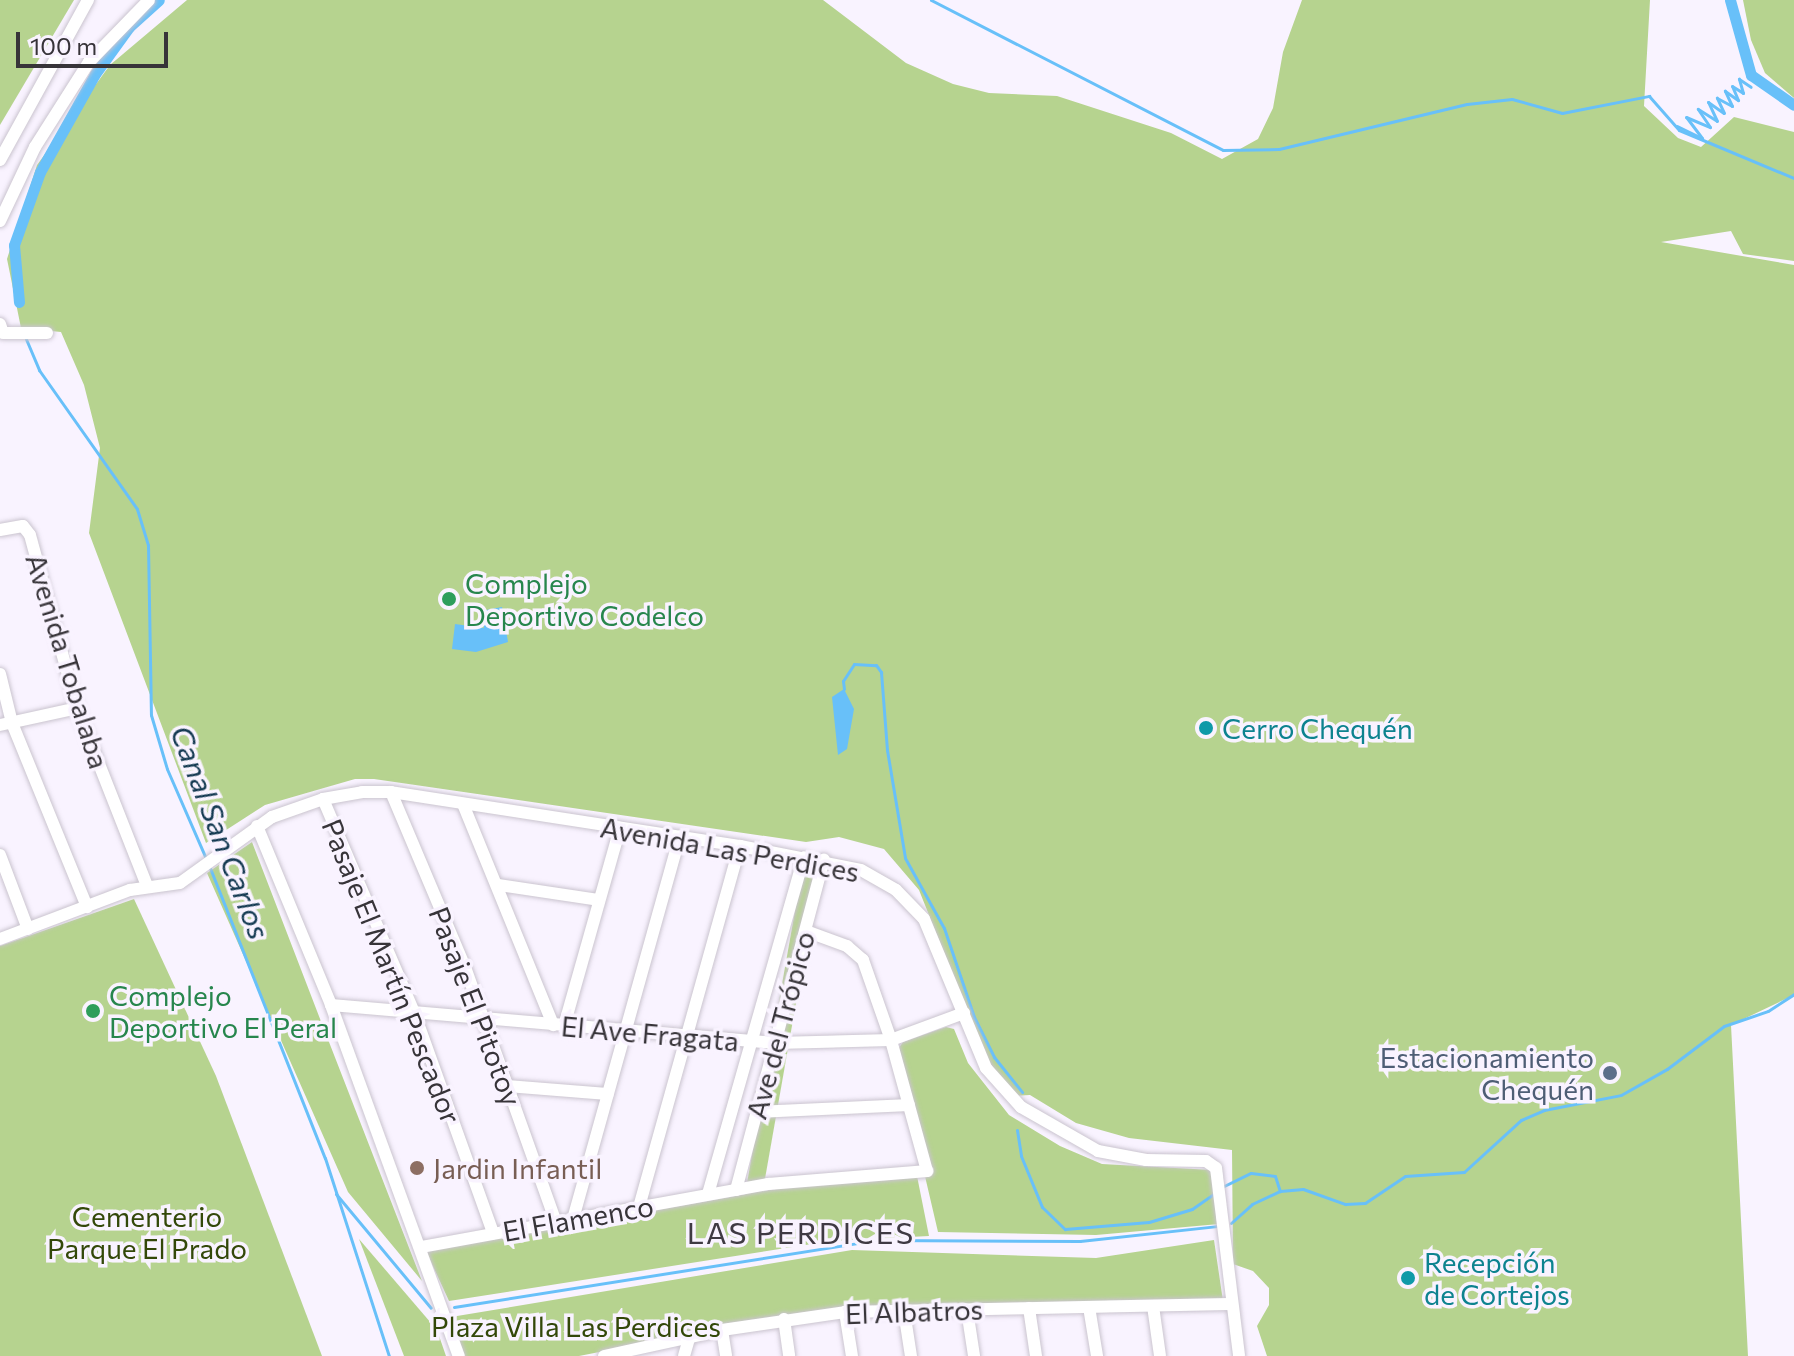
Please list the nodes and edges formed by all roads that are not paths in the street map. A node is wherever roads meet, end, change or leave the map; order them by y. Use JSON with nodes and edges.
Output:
{"nodes":[{"id":1,"x":88,"y":0,"type":"edge"},
{"id":2,"x":149,"y":0,"type":"edge"},
{"id":3,"x":0,"y":160,"type":"edge"},
{"id":4,"x":0,"y":221,"type":"edge"},
{"id":5,"x":0,"y":324,"type":"edge"},
{"id":6,"x":47,"y":333,"type":"dead end"},
{"id":7,"x":0,"y":530,"type":"edge"},
{"id":8,"x":0,"y":674,"type":"edge"},
{"id":9,"x":77,"y":708,"type":"junction"},
{"id":10,"x":6,"y":724,"type":"edge"},
{"id":11,"x":391,"y":792,"type":"junction"},
{"id":12,"x":323,"y":799,"type":"junction"},
{"id":13,"x":463,"y":804,"type":"junction"},
{"id":14,"x":257,"y":826,"type":"junction"},
{"id":15,"x":620,"y":828,"type":"junction"},
{"id":16,"x":680,"y":837,"type":"junction"},
{"id":17,"x":740,"y":846,"type":"junction"},
{"id":18,"x":0,"y":855,"type":"edge"},
{"id":19,"x":804,"y":857,"type":"junction"},
{"id":20,"x":824,"y":860,"type":"junction"},
{"id":21,"x":499,"y":885,"type":"junction"},
{"id":22,"x":147,"y":886,"type":"junction"},
{"id":23,"x":599,"y":900,"type":"junction"},
{"id":24,"x":87,"y":907,"type":"junction"},
{"id":25,"x":28,"y":929,"type":"junction"},
{"id":26,"x":806,"y":931,"type":"junction"},
{"id":27,"x":0,"y":939,"type":"edge"},
{"id":28,"x":331,"y":1005,"type":"junction"},
{"id":29,"x":414,"y":1012,"type":"junction"},
{"id":30,"x":964,"y":1013,"type":"junction"},
{"id":31,"x":483,"y":1019,"type":"junction"},
{"id":32,"x":558,"y":1025,"type":"junction"},
{"id":33,"x":626,"y":1031,"type":"junction"},
{"id":34,"x":687,"y":1037,"type":"junction"},
{"id":35,"x":891,"y":1040,"type":"junction"},
{"id":36,"x":751,"y":1043,"type":"junction"},
{"id":37,"x":775,"y":1043,"type":"junction"},
{"id":38,"x":507,"y":1086,"type":"junction"},
{"id":39,"x":608,"y":1094,"type":"junction"},
{"id":40,"x":909,"y":1105,"type":"junction"},
{"id":41,"x":757,"y":1112,"type":"junction"},
{"id":42,"x":736,"y":1190,"type":"junction"},
{"id":43,"x":708,"y":1194,"type":"junction"},
{"id":44,"x":639,"y":1207,"type":"junction"},
{"id":45,"x":573,"y":1219,"type":"junction"},
{"id":46,"x":556,"y":1222,"type":"junction"},
{"id":47,"x":493,"y":1233,"type":"junction"},
{"id":48,"x":421,"y":1247,"type":"junction"},
{"id":49,"x":1229,"y":1304,"type":"junction"},
{"id":50,"x":1153,"y":1306,"type":"junction"},
{"id":51,"x":1089,"y":1307,"type":"junction"},
{"id":52,"x":1029,"y":1308,"type":"junction"},
{"id":53,"x":967,"y":1310,"type":"junction"},
{"id":54,"x":904,"y":1311,"type":"junction"},
{"id":55,"x":845,"y":1312,"type":"junction"},
{"id":56,"x":784,"y":1319,"type":"junction"},
{"id":57,"x":722,"y":1330,"type":"junction"},
{"id":58,"x":689,"y":1338,"type":"junction"},
{"id":59,"x":665,"y":1350,"type":"edge"},
{"id":60,"x":459,"y":1356,"type":"edge"},
{"id":61,"x":604,"y":1356,"type":"edge"},
{"id":62,"x":684,"y":1356,"type":"edge"},
{"id":63,"x":726,"y":1356,"type":"edge"},
{"id":64,"x":789,"y":1356,"type":"edge"},
{"id":65,"x":852,"y":1356,"type":"edge"},
{"id":66,"x":911,"y":1356,"type":"edge"},
{"id":67,"x":974,"y":1356,"type":"edge"},
{"id":68,"x":1036,"y":1356,"type":"edge"},
{"id":69,"x":1097,"y":1356,"type":"edge"},
{"id":70,"x":1160,"y":1356,"type":"edge"},
{"id":71,"x":1239,"y":1356,"type":"edge"}],
"edges":[{"from":1,"to":3,"type":"street"},
{"from":2,"to":4,"type":"street"},
{"from":5,"to":6,"type":"street"},
{"from":7,"to":9,"type":"street","name":"Avenida Tobalaba"},
{"from":8,"to":10,"type":"street"},
{"from":9,"to":10,"type":"street"},
{"from":9,"to":22,"type":"street","name":"Avenida Tobalaba"},
{"from":10,"to":24,"type":"street"},
{"from":11,"to":12,"type":"street","name":"Avenida Las Perdices"},
{"from":11,"to":13,"type":"street","name":"Avenida Las Perdices"},
{"from":11,"to":31,"type":"street","name":"Pasaje El Pitotoy"},
{"from":12,"to":14,"type":"street","name":"Avenida Las Perdices"},
{"from":12,"to":29,"type":"street","name":"Pasaje El Martín Pescador"},
{"from":13,"to":15,"type":"street","name":"Avenida Las Perdices"},
{"from":13,"to":21,"type":"street"},
{"from":14,"to":22,"type":"street","name":"Avenida Las Perdices"},
{"from":14,"to":28,"type":"street"},
{"from":15,"to":16,"type":"street","name":"Avenida Las Perdices"},
{"from":15,"to":23,"type":"street"},
{"from":16,"to":17,"type":"street","name":"Avenida Las Perdices"},
{"from":16,"to":33,"type":"street"},
{"from":17,"to":19,"type":"street","name":"Avenida Las Perdices"},
{"from":17,"to":34,"type":"street"},
{"from":18,"to":25,"type":"street"},
{"from":19,"to":20,"type":"street","name":"Avenida Las Perdices"},
{"from":19,"to":36,"type":"street","name":"Ave del Trópico"},
{"from":20,"to":26,"type":"street","name":"Ave del Trópico"},
{"from":20,"to":30,"type":"street","name":"Avenida Las Perdices"},
{"from":21,"to":23,"type":"street"},
{"from":21,"to":32,"type":"street"},
{"from":22,"to":24,"type":"street"},
{"from":23,"to":32,"type":"street"},
{"from":24,"to":25,"type":"street"},
{"from":25,"to":27,"type":"street"},
{"from":26,"to":35,"type":"street"},
{"from":26,"to":37,"type":"street","name":"Ave del Trópico"},
{"from":28,"to":29,"type":"street","name":"El Ave Fragata"},
{"from":28,"to":48,"type":"street"},
{"from":29,"to":31,"type":"street","name":"El Ave Fragata"},
{"from":29,"to":47,"type":"street","name":"Pasaje El Martín Pescador"},
{"from":30,"to":35,"type":"street","name":"El Ave Fragata"},
{"from":30,"to":49,"type":"street","name":"Avenida Las Perdices"},
{"from":31,"to":32,"type":"street","name":"El Ave Fragata"},
{"from":31,"to":38,"type":"street","name":"Pasaje El Pitotoy"},
{"from":32,"to":33,"type":"street","name":"El Ave Fragata"},
{"from":33,"to":34,"type":"street","name":"El Ave Fragata"},
{"from":33,"to":39,"type":"street"},
{"from":34,"to":36,"type":"street","name":"El Ave Fragata"},
{"from":34,"to":44,"type":"street"},
{"from":35,"to":37,"type":"street","name":"El Ave Fragata"},
{"from":35,"to":40,"type":"street"},
{"from":36,"to":37,"type":"street","name":"El Ave Fragata"},
{"from":36,"to":43,"type":"street","name":"Ave del Trópico"},
{"from":37,"to":41,"type":"street","name":"Ave del Trópico"},
{"from":38,"to":39,"type":"street"},
{"from":38,"to":46,"type":"street","name":"Pasaje El Pitotoy"},
{"from":39,"to":45,"type":"street"},
{"from":40,"to":41,"type":"street"},
{"from":40,"to":42,"type":"street","name":"El Flamenco"},
{"from":41,"to":42,"type":"street","name":"Ave del Trópico"},
{"from":42,"to":43,"type":"street","name":"El Flamenco"},
{"from":43,"to":44,"type":"street","name":"El Flamenco"},
{"from":44,"to":45,"type":"street","name":"El Flamenco"},
{"from":45,"to":46,"type":"street","name":"El Flamenco"},
{"from":46,"to":47,"type":"street","name":"El Flamenco"},
{"from":47,"to":48,"type":"street","name":"El Flamenco"},
{"from":48,"to":60,"type":"street"},
{"from":49,"to":50,"type":"street","name":"El Albatros"},
{"from":49,"to":71,"type":"street"},
{"from":50,"to":51,"type":"street","name":"El Albatros"},
{"from":50,"to":70,"type":"street"},
{"from":51,"to":52,"type":"street","name":"El Albatros"},
{"from":51,"to":69,"type":"street"},
{"from":52,"to":53,"type":"street","name":"El Albatros"},
{"from":52,"to":68,"type":"street"},
{"from":53,"to":54,"type":"street","name":"El Albatros"},
{"from":53,"to":67,"type":"street"},
{"from":54,"to":55,"type":"street","name":"El Albatros"},
{"from":54,"to":66,"type":"street"},
{"from":55,"to":56,"type":"street","name":"El Albatros"},
{"from":55,"to":65,"type":"street"},
{"from":56,"to":57,"type":"street","name":"El Albatros"},
{"from":56,"to":64,"type":"street"},
{"from":57,"to":58,"type":"street","name":"El Albatros"},
{"from":57,"to":63,"type":"street"},
{"from":58,"to":59,"type":"street","name":"El Albatros"},
{"from":58,"to":62,"type":"street"},
{"from":59,"to":61,"type":"street","name":"El Albatros"}]}
